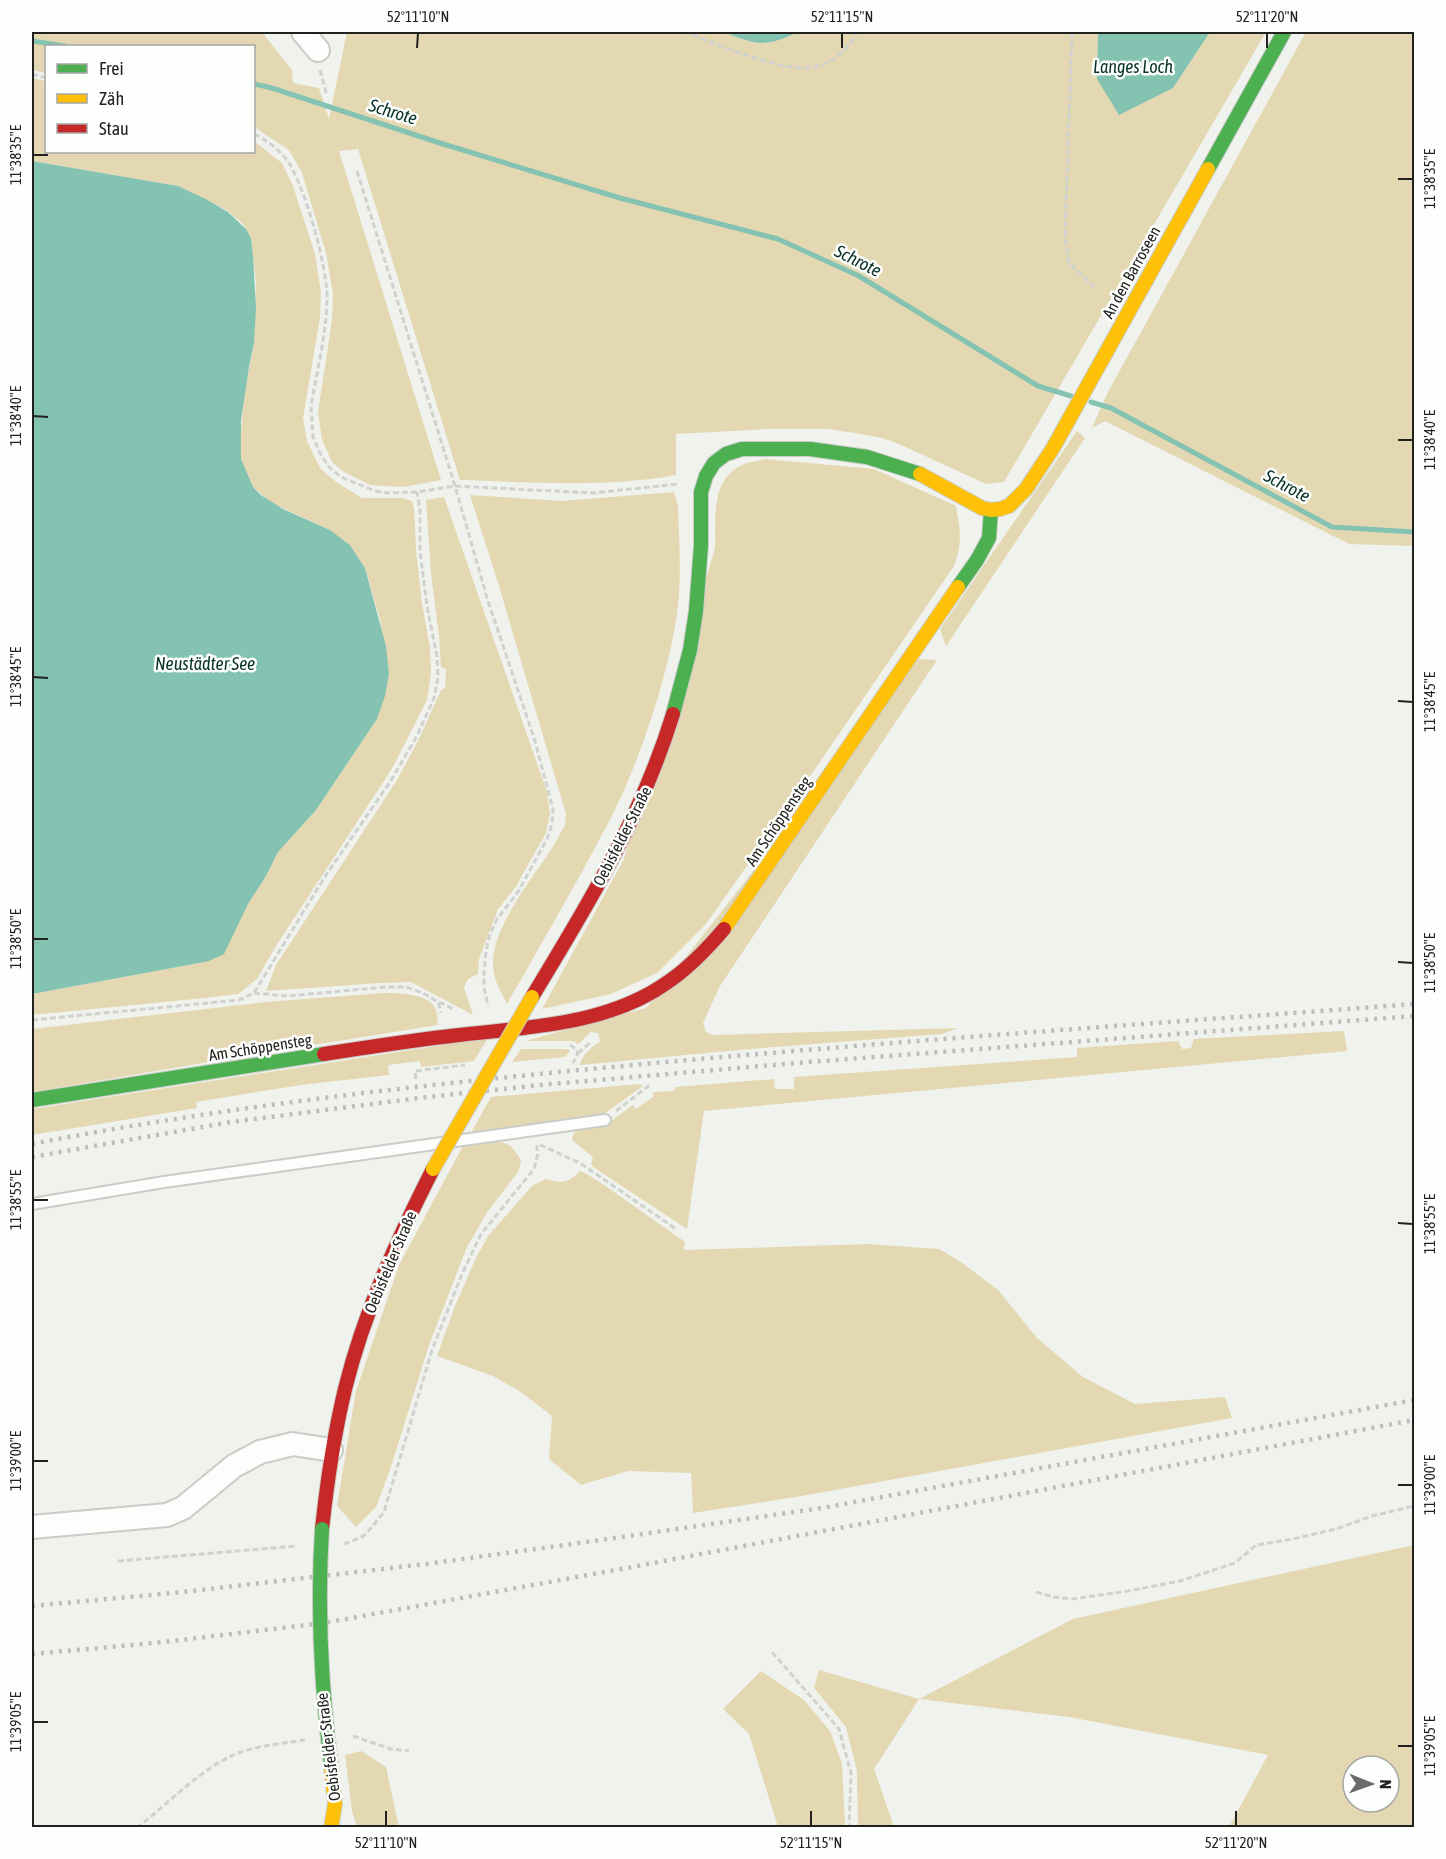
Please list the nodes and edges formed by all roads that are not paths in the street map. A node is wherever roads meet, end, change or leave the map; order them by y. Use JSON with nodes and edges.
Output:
{"nodes":[{"id":1,"x":303,"y":32,"type":"edge"},
{"id":2,"x":1284,"y":32,"type":"edge"},
{"id":3,"x":318,"y":50,"type":"road end"},
{"id":4,"x":991,"y":510,"type":"junction"},
{"id":5,"x":32,"y":1100,"type":"edge"},
{"id":6,"x":605,"y":1120,"type":"road end"},
{"id":7,"x":32,"y":1204,"type":"edge"},
{"id":8,"x":331,"y":1450,"type":"junction"},
{"id":9,"x":32,"y":1527,"type":"edge"},
{"id":10,"x":332,"y":1827,"type":"edge"}],
"edges":[{"from":1,"to":3,"type":"street"},
{"from":2,"to":4,"type":"street","name":"An den Barroseen"},
{"from":4,"to":5,"type":"street","name":"Am Schöppensteg"},
{"from":4,"to":8,"type":"street","name":"Oebisfelder Straße","bridge":true},
{"from":6,"to":7,"type":"lane"},
{"from":8,"to":9,"type":"street"},
{"from":8,"to":10,"type":"street","name":"Oebisfelder Straße","bridge":true}]}
